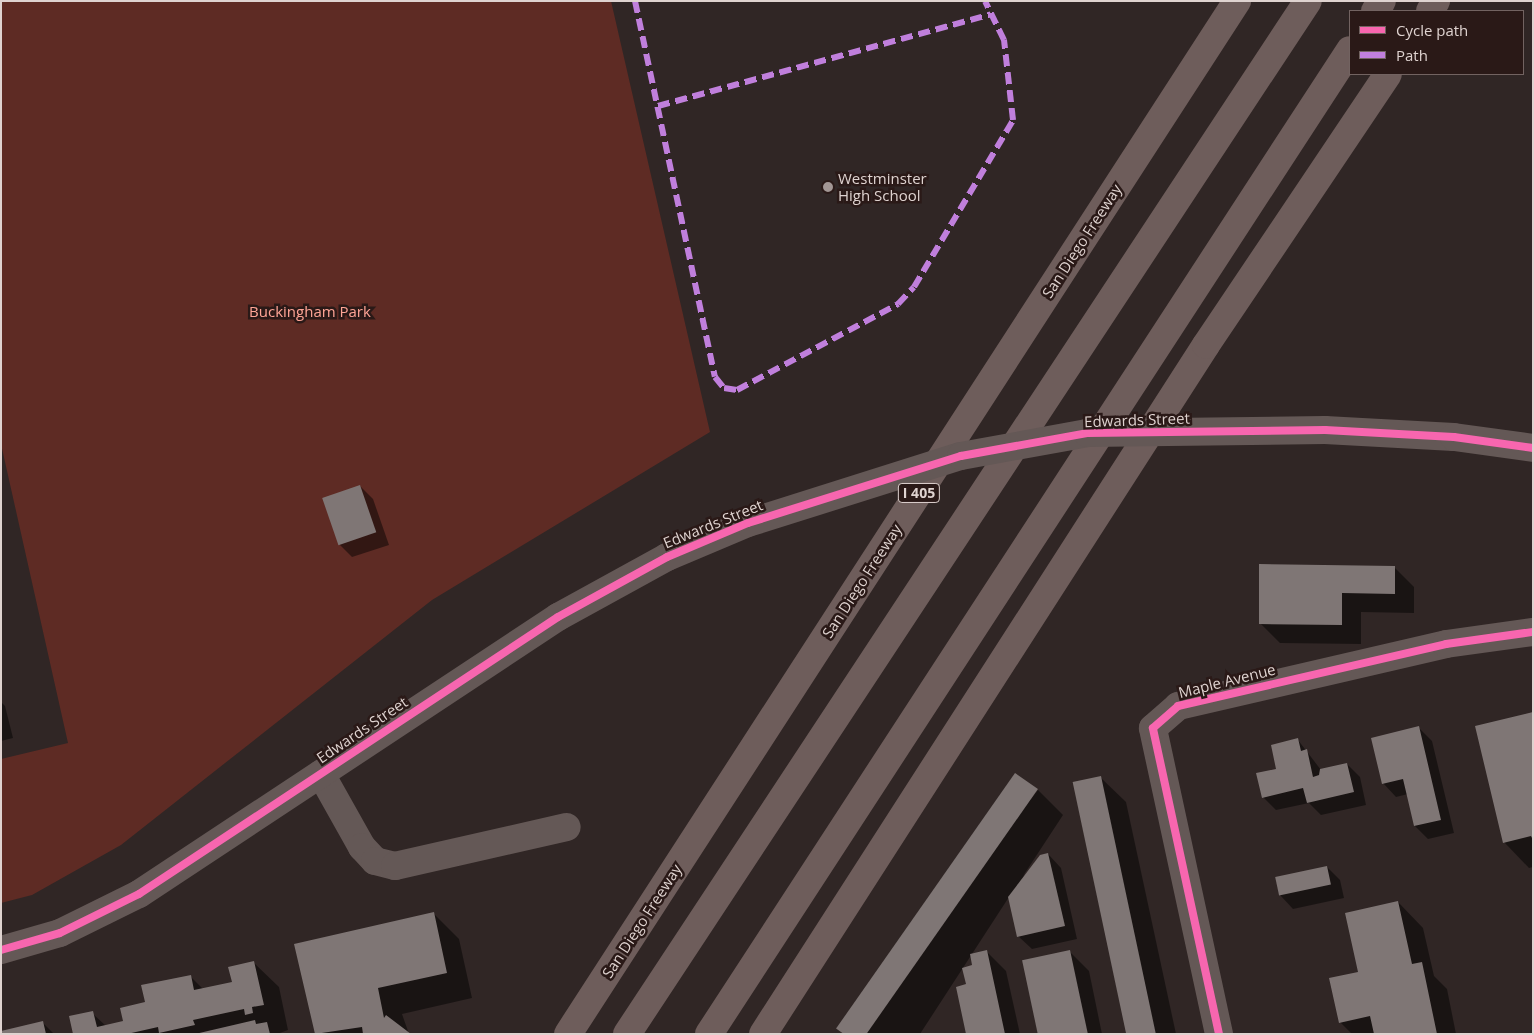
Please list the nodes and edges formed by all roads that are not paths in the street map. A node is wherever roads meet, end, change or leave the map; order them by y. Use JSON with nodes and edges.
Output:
{"nodes":[{"id":1,"x":1237,"y":1,"type":"edge"},
{"id":2,"x":1308,"y":1,"type":"edge"},
{"id":3,"x":1349,"y":52,"type":"edge"},
{"id":4,"x":1387,"y":75,"type":"edge"},
{"id":5,"x":1533,"y":448,"type":"edge"},
{"id":6,"x":1533,"y":632,"type":"edge"},
{"id":7,"x":320,"y":774,"type":"junction"},
{"id":8,"x":567,"y":827,"type":"dead end"},
{"id":9,"x":1,"y":950,"type":"edge"},
{"id":10,"x":568,"y":1034,"type":"edge"},
{"id":11,"x":627,"y":1034,"type":"edge"},
{"id":12,"x":709,"y":1034,"type":"edge"},
{"id":13,"x":763,"y":1034,"type":"edge"},
{"id":14,"x":1219,"y":1034,"type":"edge"}],
"edges":[{"from":1,"to":10,"type":"highway","name":"San Diego Freeway","number":"I 405"},
{"from":2,"to":11,"type":"highway"},
{"from":3,"to":12,"type":"highway"},
{"from":4,"to":13,"type":"highway"},
{"from":5,"to":7,"type":"street","name":"Edwards Street","bridge":true},
{"from":6,"to":14,"type":"street","name":"Maple Avenue"},
{"from":7,"to":8,"type":"street"},
{"from":7,"to":9,"type":"street","name":"Edwards Street"}]}
